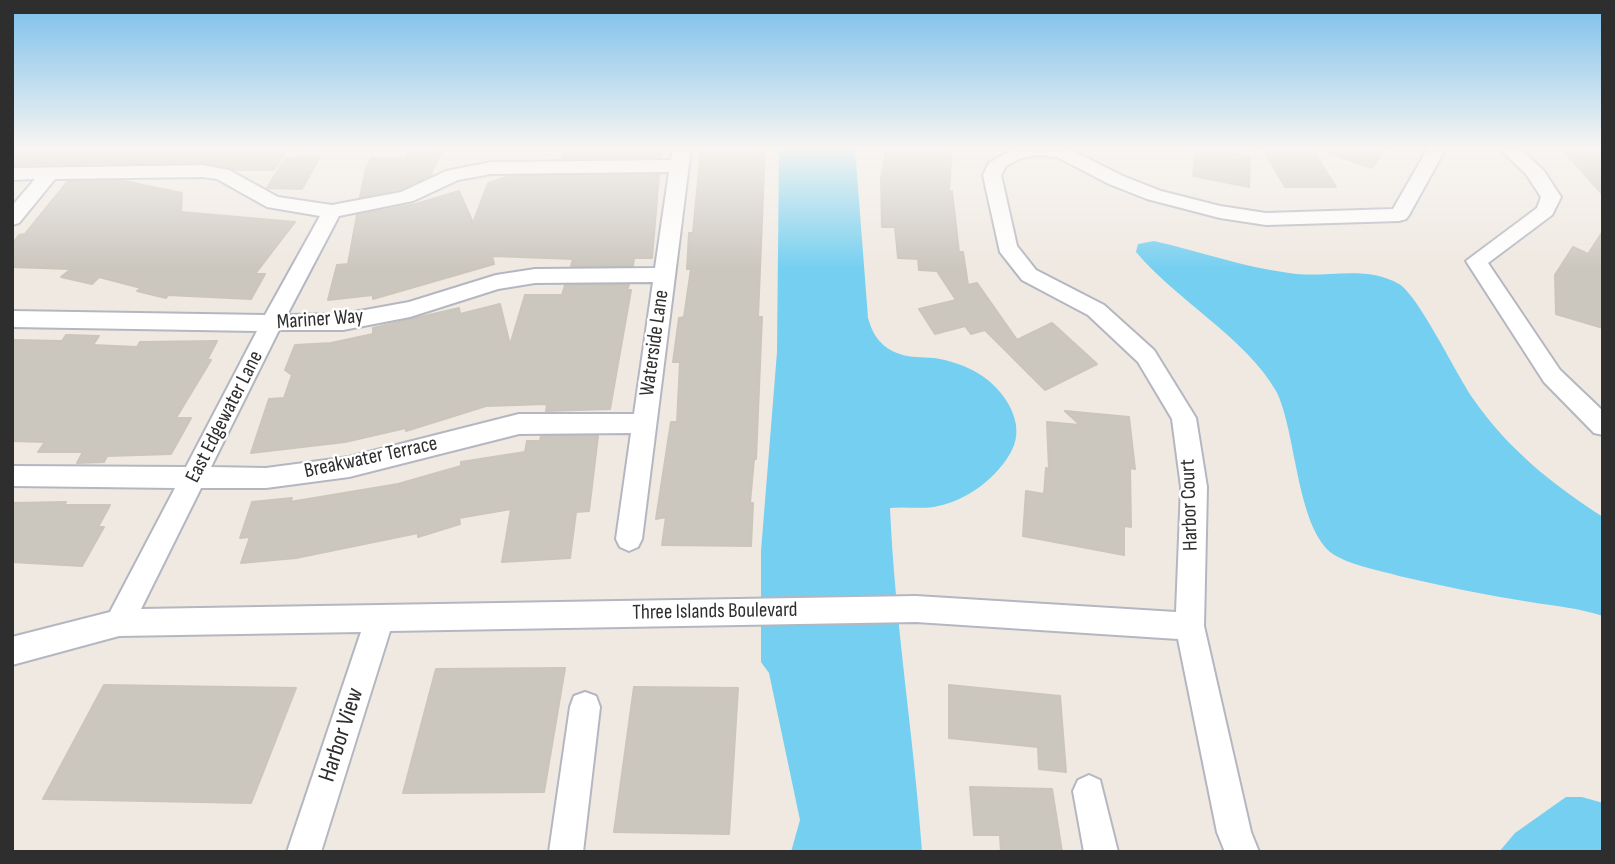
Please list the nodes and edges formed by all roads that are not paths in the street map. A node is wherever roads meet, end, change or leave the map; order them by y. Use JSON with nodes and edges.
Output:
{"nodes":[{"id":1,"x":37,"y":188,"type":"edge"},
{"id":2,"x":245,"y":188,"type":"edge"},
{"id":3,"x":425,"y":188,"type":"edge"},
{"id":4,"x":676,"y":188,"type":"edge"},
{"id":5,"x":995,"y":188,"type":"edge"},
{"id":6,"x":1137,"y":188,"type":"edge"},
{"id":7,"x":1414,"y":188,"type":"edge"},
{"id":8,"x":1547,"y":188,"type":"edge"},
{"id":9,"x":332,"y":211,"type":"junction"},
{"id":10,"x":12,"y":219,"type":"edge"},
{"id":11,"x":664,"y":275,"type":"junction"},
{"id":12,"x":12,"y":319,"type":"edge"},
{"id":13,"x":272,"y":323,"type":"junction"},
{"id":14,"x":644,"y":423,"type":"junction"},
{"id":15,"x":1603,"y":426,"type":"edge"},
{"id":16,"x":12,"y":476,"type":"edge"},
{"id":17,"x":195,"y":476,"type":"junction"},
{"id":18,"x":629,"y":539,"type":"dead end"},
{"id":19,"x":380,"y":618,"type":"junction"},
{"id":20,"x":119,"y":623,"type":"junction"},
{"id":21,"x":1190,"y":626,"type":"junction"},
{"id":22,"x":12,"y":651,"type":"edge"},
{"id":23,"x":585,"y":707,"type":"dead end"},
{"id":24,"x":1088,"y":791,"type":"dead end"},
{"id":25,"x":304,"y":852,"type":"edge"},
{"id":26,"x":566,"y":852,"type":"edge"},
{"id":27,"x":1101,"y":852,"type":"edge"},
{"id":28,"x":1242,"y":852,"type":"edge"}],
"edges":[{"from":1,"to":10,"type":"street"},
{"from":2,"to":9,"type":"street"},
{"from":3,"to":9,"type":"street"},
{"from":4,"to":11,"type":"street","name":"Waterside Lane"},
{"from":5,"to":21,"type":"street","name":"Harbor Court"},
{"from":6,"to":7,"type":"street","name":"Harbor Court"},
{"from":8,"to":15,"type":"street"},
{"from":9,"to":13,"type":"street","name":"East Edgewater Lane"},
{"from":11,"to":13,"type":"street","name":"Mariner Way"},
{"from":11,"to":14,"type":"street","name":"Waterside Lane"},
{"from":12,"to":13,"type":"street","name":"Mariner Way"},
{"from":13,"to":17,"type":"street","name":"East Edgewater Lane"},
{"from":14,"to":17,"type":"street","name":"Breakwater Terrace"},
{"from":14,"to":18,"type":"street","name":"Waterside Lane"},
{"from":16,"to":17,"type":"street","name":"Breakwater Terrace"},
{"from":17,"to":20,"type":"street","name":"East Edgewater Lane"},
{"from":19,"to":20,"type":"street","name":"Three Islands Boulevard"},
{"from":19,"to":21,"type":"street","name":"Three Islands Boulevard"},
{"from":19,"to":25,"type":"street","name":"Harbor View"},
{"from":20,"to":22,"type":"street","name":"Three Islands Boulevard"},
{"from":21,"to":28,"type":"street"},
{"from":23,"to":26,"type":"street"},
{"from":24,"to":27,"type":"street"}]}
